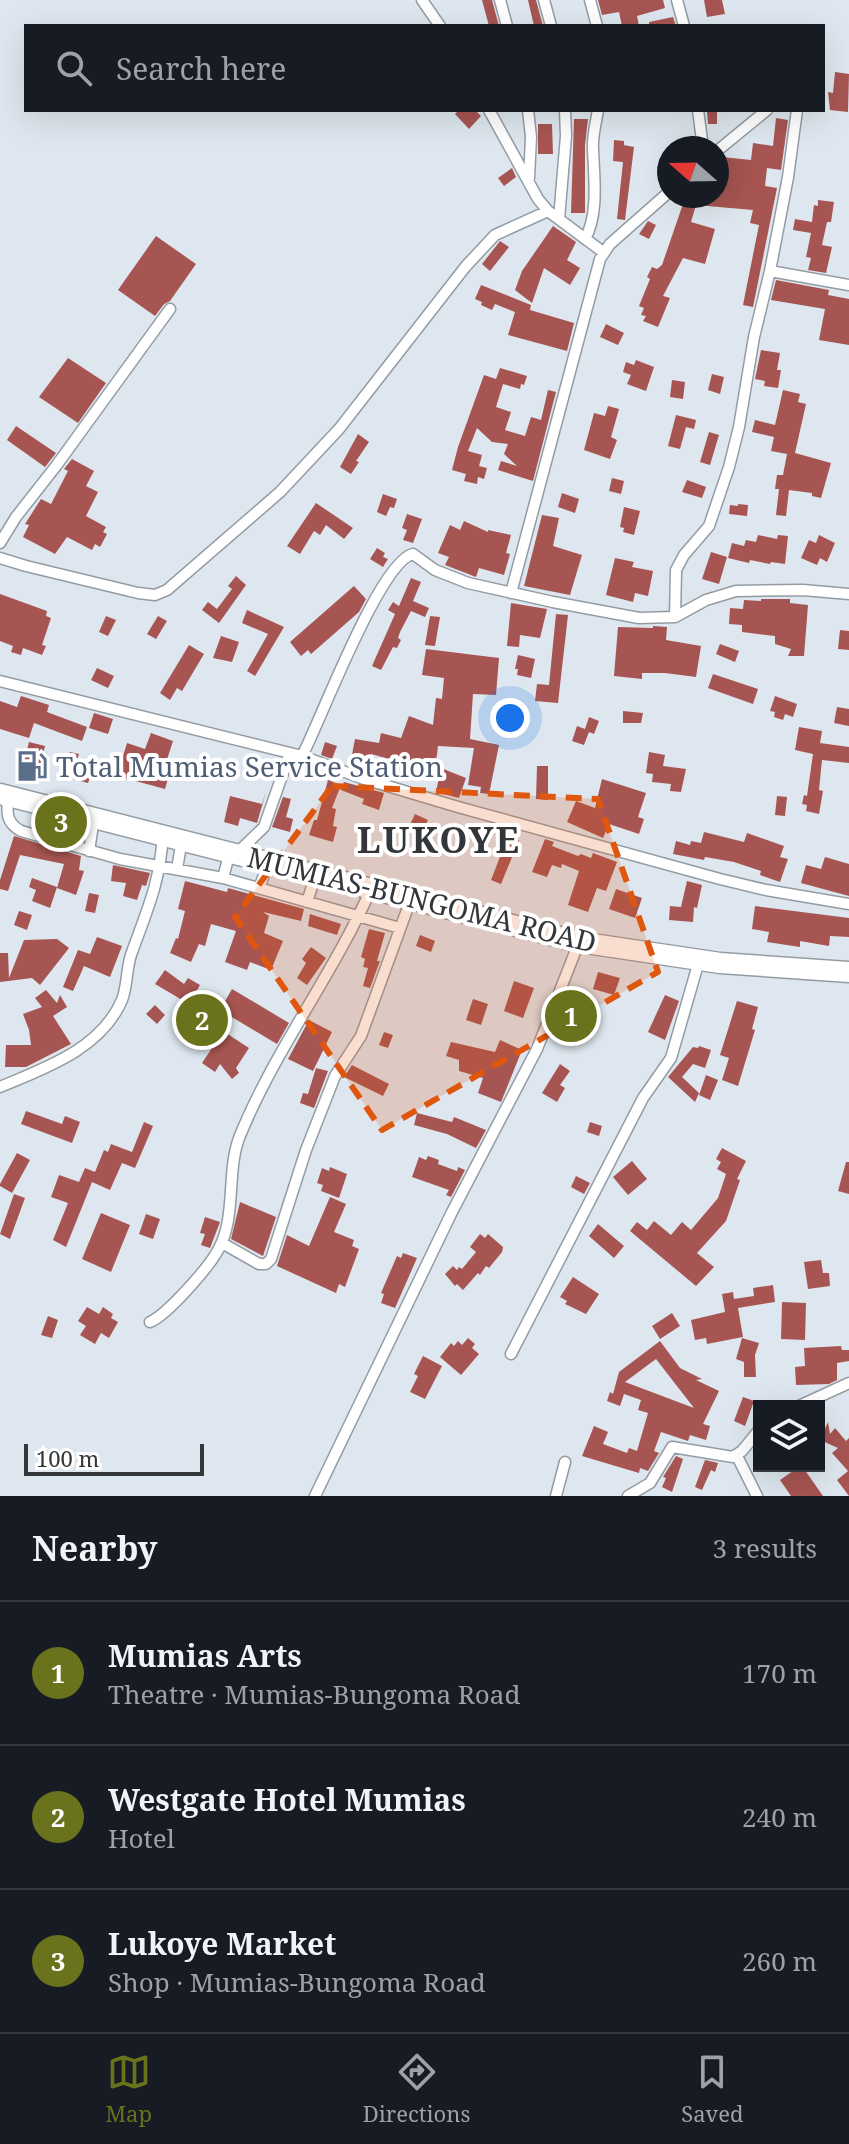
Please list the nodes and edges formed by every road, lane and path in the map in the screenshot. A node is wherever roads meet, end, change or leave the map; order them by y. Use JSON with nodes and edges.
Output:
{"nodes":[{"id":1,"x":422,"y":0,"type":"edge"},
{"id":2,"x":500,"y":0,"type":"edge"},
{"id":3,"x":544,"y":0,"type":"edge"},
{"id":4,"x":590,"y":0,"type":"edge"},
{"id":5,"x":677,"y":0,"type":"edge"},
{"id":6,"x":439,"y":24,"type":"edge"},
{"id":7,"x":506,"y":24,"type":"edge"},
{"id":8,"x":550,"y":24,"type":"edge"},
{"id":9,"x":596,"y":24,"type":"edge"},
{"id":10,"x":683,"y":24,"type":"edge"},
{"id":11,"x":490,"y":112,"type":"edge"},
{"id":12,"x":528,"y":112,"type":"edge"},
{"id":13,"x":565,"y":112,"type":"edge"},
{"id":14,"x":598,"y":112,"type":"edge"},
{"id":15,"x":698,"y":112,"type":"edge"},
{"id":16,"x":765,"y":112,"type":"edge"},
{"id":17,"x":797,"y":112,"type":"edge"},
{"id":18,"x":701,"y":136,"type":"edge"},
{"id":19,"x":729,"y":141,"type":"edge"},
{"id":20,"x":529,"y":180,"type":"junction"},
{"id":21,"x":657,"y":203,"type":"edge"},
{"id":22,"x":548,"y":211,"type":"junction"},
{"id":23,"x":559,"y":219,"type":"junction"},
{"id":24,"x":585,"y":239,"type":"junction"},
{"id":25,"x":603,"y":252,"type":"junction"},
{"id":26,"x":770,"y":271,"type":"junction"},
{"id":27,"x":849,"y":285,"type":"edge"},
{"id":28,"x":170,"y":309,"type":"dead end"},
{"id":29,"x":0,"y":543,"type":"edge"},
{"id":30,"x":0,"y":558,"type":"edge"},
{"id":31,"x":511,"y":593,"type":"junction"},
{"id":32,"x":849,"y":594,"type":"edge"},
{"id":33,"x":675,"y":617,"type":"junction"},
{"id":34,"x":0,"y":681,"type":"edge"},
{"id":35,"x":290,"y":753,"type":"junction"},
{"id":36,"x":302,"y":756,"type":"junction"},
{"id":37,"x":4,"y":794,"type":"edge"},
{"id":38,"x":94,"y":817,"type":"junction"},
{"id":39,"x":172,"y":837,"type":"junction"},
{"id":40,"x":89,"y":851,"type":"junction"},
{"id":41,"x":234,"y":852,"type":"junction"},
{"id":42,"x":269,"y":862,"type":"junction"},
{"id":43,"x":160,"y":866,"type":"junction"},
{"id":44,"x":177,"y":869,"type":"junction"},
{"id":45,"x":316,"y":874,"type":"junction"},
{"id":46,"x":223,"y":878,"type":"junction"},
{"id":47,"x":259,"y":888,"type":"junction"},
{"id":48,"x":371,"y":889,"type":"junction"},
{"id":49,"x":411,"y":899,"type":"junction"},
{"id":50,"x":307,"y":902,"type":"junction"},
{"id":51,"x":849,"y":904,"type":"edge"},
{"id":52,"x":358,"y":917,"type":"junction"},
{"id":53,"x":400,"y":928,"type":"junction"},
{"id":54,"x":579,"y":942,"type":"junction"},
{"id":55,"x":699,"y":961,"type":"junction"},
{"id":56,"x":849,"y":972,"type":"edge"},
{"id":57,"x":0,"y":1087,"type":"edge"},
{"id":58,"x":222,"y":1243,"type":"junction"},
{"id":59,"x":150,"y":1322,"type":"dead end"},
{"id":60,"x":511,"y":1354,"type":"dead end"},
{"id":61,"x":849,"y":1383,"type":"edge"},
{"id":62,"x":812,"y":1400,"type":"edge"},
{"id":63,"x":753,"y":1437,"type":"edge"},
{"id":64,"x":737,"y":1456,"type":"junction"},
{"id":65,"x":565,"y":1462,"type":"dead end"},
{"id":66,"x":315,"y":1496,"type":"edge"},
{"id":67,"x":556,"y":1496,"type":"edge"},
{"id":68,"x":628,"y":1496,"type":"edge"},
{"id":69,"x":757,"y":1496,"type":"edge"}],
"edges":[{"from":1,"to":6,"type":"street"},
{"from":2,"to":7,"type":"street"},
{"from":3,"to":8,"type":"street"},
{"from":4,"to":9,"type":"street"},
{"from":5,"to":10,"type":"street"},
{"from":11,"to":20,"type":"street"},
{"from":12,"to":20,"type":"street"},
{"from":13,"to":23,"type":"street"},
{"from":14,"to":24,"type":"street"},
{"from":15,"to":18,"type":"street"},
{"from":16,"to":19,"type":"street"},
{"from":17,"to":26,"type":"street"},
{"from":20,"to":22,"type":"street"},
{"from":21,"to":25,"type":"street"},
{"from":22,"to":23,"type":"street"},
{"from":22,"to":30,"type":"street"},
{"from":23,"to":24,"type":"street"},
{"from":24,"to":25,"type":"street"},
{"from":25,"to":31,"type":"street"},
{"from":26,"to":27,"type":"street"},
{"from":26,"to":33,"type":"street"},
{"from":28,"to":29,"type":"street"},
{"from":31,"to":33,"type":"street"},
{"from":31,"to":36,"type":"street"},
{"from":32,"to":33,"type":"street"},
{"from":34,"to":35,"type":"street"},
{"from":35,"to":36,"type":"street"},
{"from":35,"to":41,"type":"street"},
{"from":36,"to":51,"type":"street"},
{"from":37,"to":38,"type":"highway","name":"MUMIAS-BUNGOMA ROAD"},
{"from":37,"to":40,"type":"street"},
{"from":38,"to":39,"type":"highway","name":"MUMIAS-BUNGOMA ROAD"},
{"from":38,"to":40,"type":"street"},
{"from":39,"to":41,"type":"highway","name":"MUMIAS-BUNGOMA ROAD"},
{"from":39,"to":43,"type":"street"},
{"from":39,"to":44,"type":"street"},
{"from":40,"to":43,"type":"street"},
{"from":41,"to":42,"type":"highway","name":"MUMIAS-BUNGOMA ROAD"},
{"from":41,"to":46,"type":"street"},
{"from":42,"to":45,"type":"highway","name":"MUMIAS-BUNGOMA ROAD"},
{"from":42,"to":47,"type":"street"},
{"from":43,"to":44,"type":"street"},
{"from":43,"to":57,"type":"street"},
{"from":44,"to":46,"type":"street"},
{"from":45,"to":48,"type":"highway","name":"MUMIAS-BUNGOMA ROAD"},
{"from":45,"to":50,"type":"street"},
{"from":46,"to":47,"type":"street"},
{"from":47,"to":50,"type":"street"},
{"from":48,"to":49,"type":"highway","name":"MUMIAS-BUNGOMA ROAD"},
{"from":48,"to":52,"type":"street"},
{"from":49,"to":53,"type":"street"},
{"from":49,"to":54,"type":"highway","name":"MUMIAS-BUNGOMA ROAD"},
{"from":50,"to":52,"type":"street"},
{"from":52,"to":53,"type":"street"},
{"from":52,"to":58,"type":"street"},
{"from":53,"to":58,"type":"street"},
{"from":54,"to":55,"type":"highway","name":"MUMIAS-BUNGOMA ROAD"},
{"from":54,"to":66,"type":"street"},
{"from":55,"to":56,"type":"highway","name":"MUMIAS-BUNGOMA ROAD"},
{"from":55,"to":60,"type":"street"},
{"from":58,"to":59,"type":"street"},
{"from":61,"to":62,"type":"street"},
{"from":63,"to":64,"type":"street"},
{"from":64,"to":68,"type":"street"},
{"from":64,"to":69,"type":"street"},
{"from":65,"to":67,"type":"street"}]}
